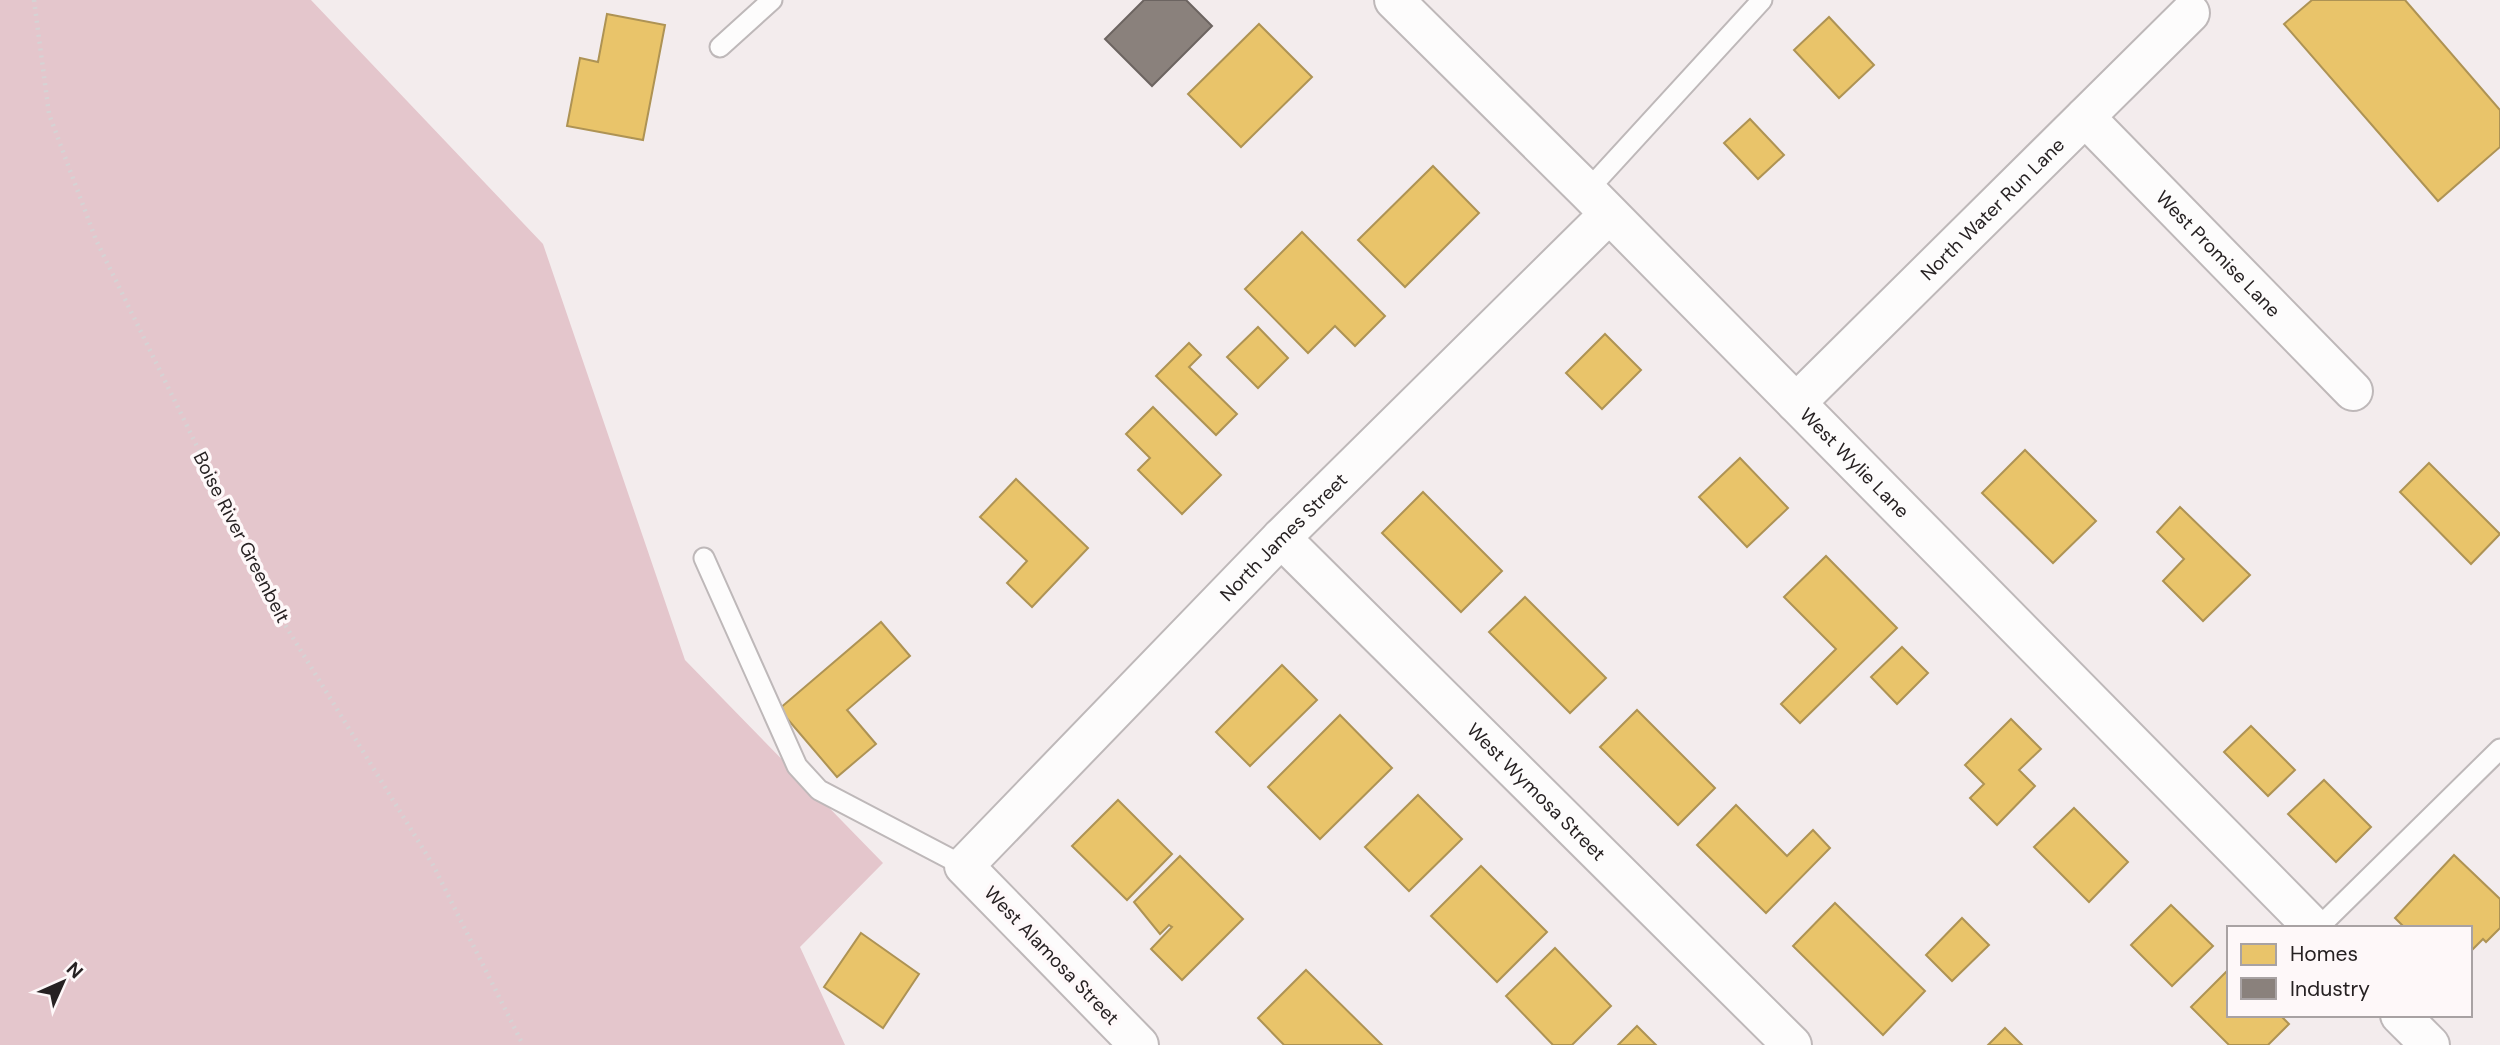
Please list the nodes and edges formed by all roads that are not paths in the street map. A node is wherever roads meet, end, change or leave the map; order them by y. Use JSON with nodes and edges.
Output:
{"nodes":[{"id":1,"x":772,"y":0,"type":"edge"},
{"id":2,"x":1394,"y":0,"type":"edge"},
{"id":3,"x":1762,"y":0,"type":"edge"},
{"id":4,"x":2190,"y":13,"type":"dead end"},
{"id":5,"x":720,"y":47,"type":"dead end"},
{"id":6,"x":2085,"y":117,"type":"junction"},
{"id":7,"x":1598,"y":203,"type":"junction"},
{"id":8,"x":2353,"y":391,"type":"dead end"},
{"id":9,"x":1796,"y":403,"type":"junction"},
{"id":10,"x":1281,"y":538,"type":"junction"},
{"id":11,"x":704,"y":558,"type":"dead end"},
{"id":12,"x":2500,"y":749,"type":"edge"},
{"id":13,"x":964,"y":866,"type":"junction"},
{"id":14,"x":2314,"y":926,"type":"edge"},
{"id":15,"x":2318,"y":926,"type":"edge"},
{"id":16,"x":2402,"y":1017,"type":"edge"},
{"id":17,"x":1139,"y":1045,"type":"edge"},
{"id":18,"x":1792,"y":1045,"type":"edge"},
{"id":19,"x":2430,"y":1045,"type":"edge"}],
"edges":[{"from":1,"to":5,"type":"lane"},
{"from":2,"to":7,"type":"street","name":"West Wylie Lane"},
{"from":3,"to":7,"type":"lane"},
{"from":4,"to":6,"type":"street","name":"North Water Run Lane"},
{"from":6,"to":8,"type":"street","name":"West Promise Lane"},
{"from":6,"to":9,"type":"street","name":"North Water Run Lane"},
{"from":7,"to":9,"type":"street","name":"West Wylie Lane"},
{"from":7,"to":10,"type":"street","name":"North James Street"},
{"from":9,"to":14,"type":"street","name":"West Wylie Lane"},
{"from":10,"to":13,"type":"street","name":"North James Street"},
{"from":10,"to":18,"type":"street","name":"West Wymosa Street"},
{"from":11,"to":13,"type":"lane"},
{"from":12,"to":15,"type":"lane"},
{"from":13,"to":17,"type":"street","name":"West Alamosa Street"},
{"from":16,"to":19,"type":"street"}]}
